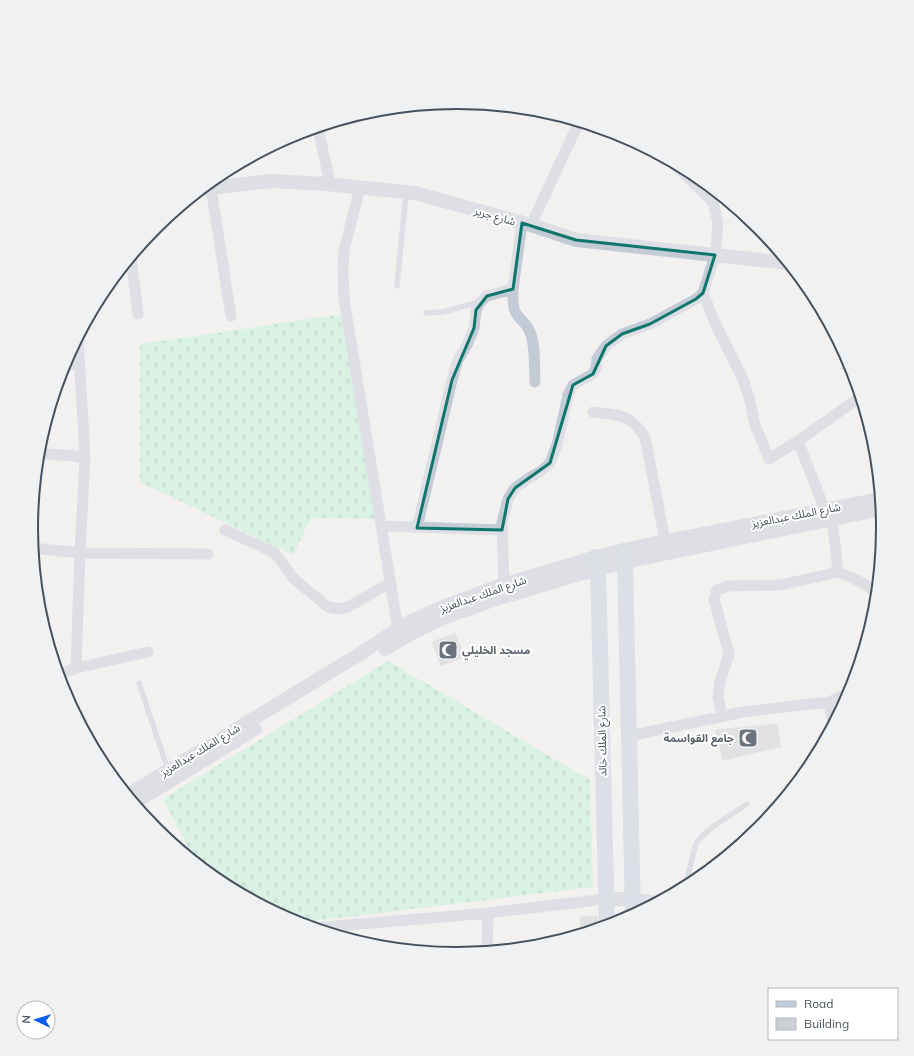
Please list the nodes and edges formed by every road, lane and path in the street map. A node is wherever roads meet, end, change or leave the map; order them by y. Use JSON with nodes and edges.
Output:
{"nodes":[{"id":1,"x":577,"y":126,"type":"edge"},
{"id":2,"x":319,"y":132,"type":"edge"},
{"id":3,"x":692,"y":181,"type":"edge"},
{"id":4,"x":330,"y":184,"type":"junction"},
{"id":5,"x":213,"y":188,"type":"edge"},
{"id":6,"x":360,"y":188,"type":"junction"},
{"id":7,"x":406,"y":192,"type":"junction"},
{"id":8,"x":207,"y":193,"type":"edge"},
{"id":9,"x":526,"y":224,"type":"junction"},
{"id":10,"x":715,"y":255,"type":"junction"},
{"id":11,"x":780,"y":262,"type":"edge"},
{"id":12,"x":132,"y":264,"type":"edge"},
{"id":13,"x":397,"y":286,"type":"dead end"},
{"id":14,"x":513,"y":289,"type":"junction"},
{"id":15,"x":703,"y":293,"type":"junction"},
{"id":16,"x":480,"y":302,"type":"junction"},
{"id":17,"x":426,"y":313,"type":"dead end"},
{"id":18,"x":138,"y":314,"type":"dead end"},
{"id":19,"x":231,"y":316,"type":"dead end"},
{"id":20,"x":78,"y":349,"type":"edge"},
{"id":21,"x":72,"y":365,"type":"edge"},
{"id":22,"x":79,"y":365,"type":"junction"},
{"id":23,"x":535,"y":382,"type":"dead end"},
{"id":24,"x":856,"y":400,"type":"edge"},
{"id":25,"x":593,"y":412,"type":"dead end"},
{"id":26,"x":798,"y":441,"type":"junction"},
{"id":27,"x":45,"y":454,"type":"edge"},
{"id":28,"x":85,"y":457,"type":"junction"},
{"id":29,"x":875,"y":500,"type":"edge"},
{"id":30,"x":875,"y":510,"type":"edge"},
{"id":31,"x":829,"y":514,"type":"junction"},
{"id":32,"x":382,"y":526,"type":"junction"},
{"id":33,"x":417,"y":528,"type":"junction"},
{"id":34,"x":225,"y":530,"type":"dead end"},
{"id":35,"x":502,"y":530,"type":"junction"},
{"id":36,"x":665,"y":541,"type":"junction"},
{"id":37,"x":39,"y":548,"type":"edge"},
{"id":38,"x":80,"y":552,"type":"junction"},
{"id":39,"x":208,"y":554,"type":"dead end"},
{"id":40,"x":624,"y":556,"type":"junction"},
{"id":41,"x":597,"y":564,"type":"junction"},
{"id":42,"x":838,"y":572,"type":"junction"},
{"id":43,"x":390,"y":583,"type":"junction"},
{"id":44,"x":504,"y":585,"type":"junction"},
{"id":45,"x":871,"y":589,"type":"edge"},
{"id":46,"x":398,"y":629,"type":"junction"},
{"id":47,"x":148,"y":652,"type":"dead end"},
{"id":48,"x":76,"y":668,"type":"junction"},
{"id":49,"x":64,"y":672,"type":"edge"},
{"id":50,"x":139,"y":683,"type":"dead end"},
{"id":51,"x":840,"y":697,"type":"edge"},
{"id":52,"x":829,"y":702,"type":"junction"},
{"id":53,"x":722,"y":716,"type":"junction"},
{"id":54,"x":831,"y":717,"type":"edge"},
{"id":55,"x":629,"y":736,"type":"junction"},
{"id":56,"x":168,"y":770,"type":"junction"},
{"id":57,"x":132,"y":792,"type":"edge"},
{"id":58,"x":139,"y":800,"type":"edge"},
{"id":59,"x":747,"y":804,"type":"dead end"},
{"id":60,"x":687,"y":878,"type":"edge"},
{"id":61,"x":606,"y":899,"type":"junction"},
{"id":62,"x":633,"y":907,"type":"edge"},
{"id":63,"x":488,"y":913,"type":"junction"},
{"id":64,"x":607,"y":919,"type":"edge"},
{"id":65,"x":328,"y":927,"type":"edge"},
{"id":66,"x":487,"y":946,"type":"edge"}],
"edges":[{"from":1,"to":9,"type":"street"},
{"from":2,"to":4,"type":"street"},
{"from":3,"to":10,"type":"street"},
{"from":4,"to":5,"type":"street","name":"شارع جرير"},
{"from":4,"to":6,"type":"street","name":"شارع جرير"},
{"from":6,"to":7,"type":"street","name":"شارع جرير"},
{"from":6,"to":32,"type":"street"},
{"from":7,"to":9,"type":"street","name":"شارع جرير"},
{"from":7,"to":13,"type":"lane"},
{"from":8,"to":19,"type":"street"},
{"from":9,"to":10,"type":"street","name":"شارع جرير"},
{"from":9,"to":14,"type":"street"},
{"from":10,"to":11,"type":"street","name":"شارع جرير"},
{"from":10,"to":15,"type":"street"},
{"from":12,"to":18,"type":"street"},
{"from":14,"to":16,"type":"street"},
{"from":14,"to":23,"type":"street"},
{"from":15,"to":26,"type":"street"},
{"from":15,"to":35,"type":"street"},
{"from":16,"to":17,"type":"lane"},
{"from":16,"to":33,"type":"street"},
{"from":20,"to":22,"type":"street"},
{"from":21,"to":22,"type":"street"},
{"from":22,"to":28,"type":"street"},
{"from":24,"to":26,"type":"street"},
{"from":25,"to":36,"type":"street"},
{"from":26,"to":31,"type":"street"},
{"from":27,"to":28,"type":"street"},
{"from":28,"to":38,"type":"street"},
{"from":29,"to":31,"type":"street","name":"شارع الملك عبدالعزيز"},
{"from":30,"to":31,"type":"street","name":"شارع الملك عبدالعزيز"},
{"from":31,"to":36,"type":"street","name":"شارع الملك عبدالعزيز"},
{"from":31,"to":40,"type":"street","name":"شارع الملك عبدالعزيز"},
{"from":31,"to":42,"type":"street"},
{"from":32,"to":33,"type":"street"},
{"from":32,"to":43,"type":"street"},
{"from":33,"to":35,"type":"street"},
{"from":34,"to":43,"type":"street"},
{"from":35,"to":44,"type":"street"},
{"from":36,"to":40,"type":"street","name":"شارع الملك عبدالعزيز"},
{"from":37,"to":38,"type":"street"},
{"from":38,"to":39,"type":"street"},
{"from":38,"to":48,"type":"street"},
{"from":40,"to":41,"type":"street","name":"شارع الملك عبدالعزيز"},
{"from":40,"to":55,"type":"main road"},
{"from":41,"to":44,"type":"street","name":"شارع الملك عبدالعزيز"},
{"from":41,"to":58,"type":"street","name":"شارع الملك عبدالعزيز"},
{"from":41,"to":61,"type":"main road","name":"شارع الملك خالد"},
{"from":42,"to":45,"type":"street"},
{"from":42,"to":53,"type":"street"},
{"from":43,"to":46,"type":"street"},
{"from":44,"to":46,"type":"street","name":"شارع الملك عبدالعزيز"},
{"from":46,"to":56,"type":"street","name":"شارع الملك عبدالعزيز"},
{"from":47,"to":48,"type":"street"},
{"from":48,"to":49,"type":"street"},
{"from":50,"to":56,"type":"lane"},
{"from":51,"to":52,"type":"street"},
{"from":52,"to":53,"type":"street"},
{"from":52,"to":54,"type":"street"},
{"from":53,"to":55,"type":"street"},
{"from":55,"to":62,"type":"main road"},
{"from":56,"to":57,"type":"street","name":"شارع الملك عبدالعزيز"},
{"from":59,"to":60,"type":"lane"},
{"from":61,"to":62,"type":"street"},
{"from":61,"to":63,"type":"street"},
{"from":61,"to":64,"type":"main road","name":"شارع الملك خالد"},
{"from":63,"to":65,"type":"street"},
{"from":63,"to":66,"type":"street"}]}
